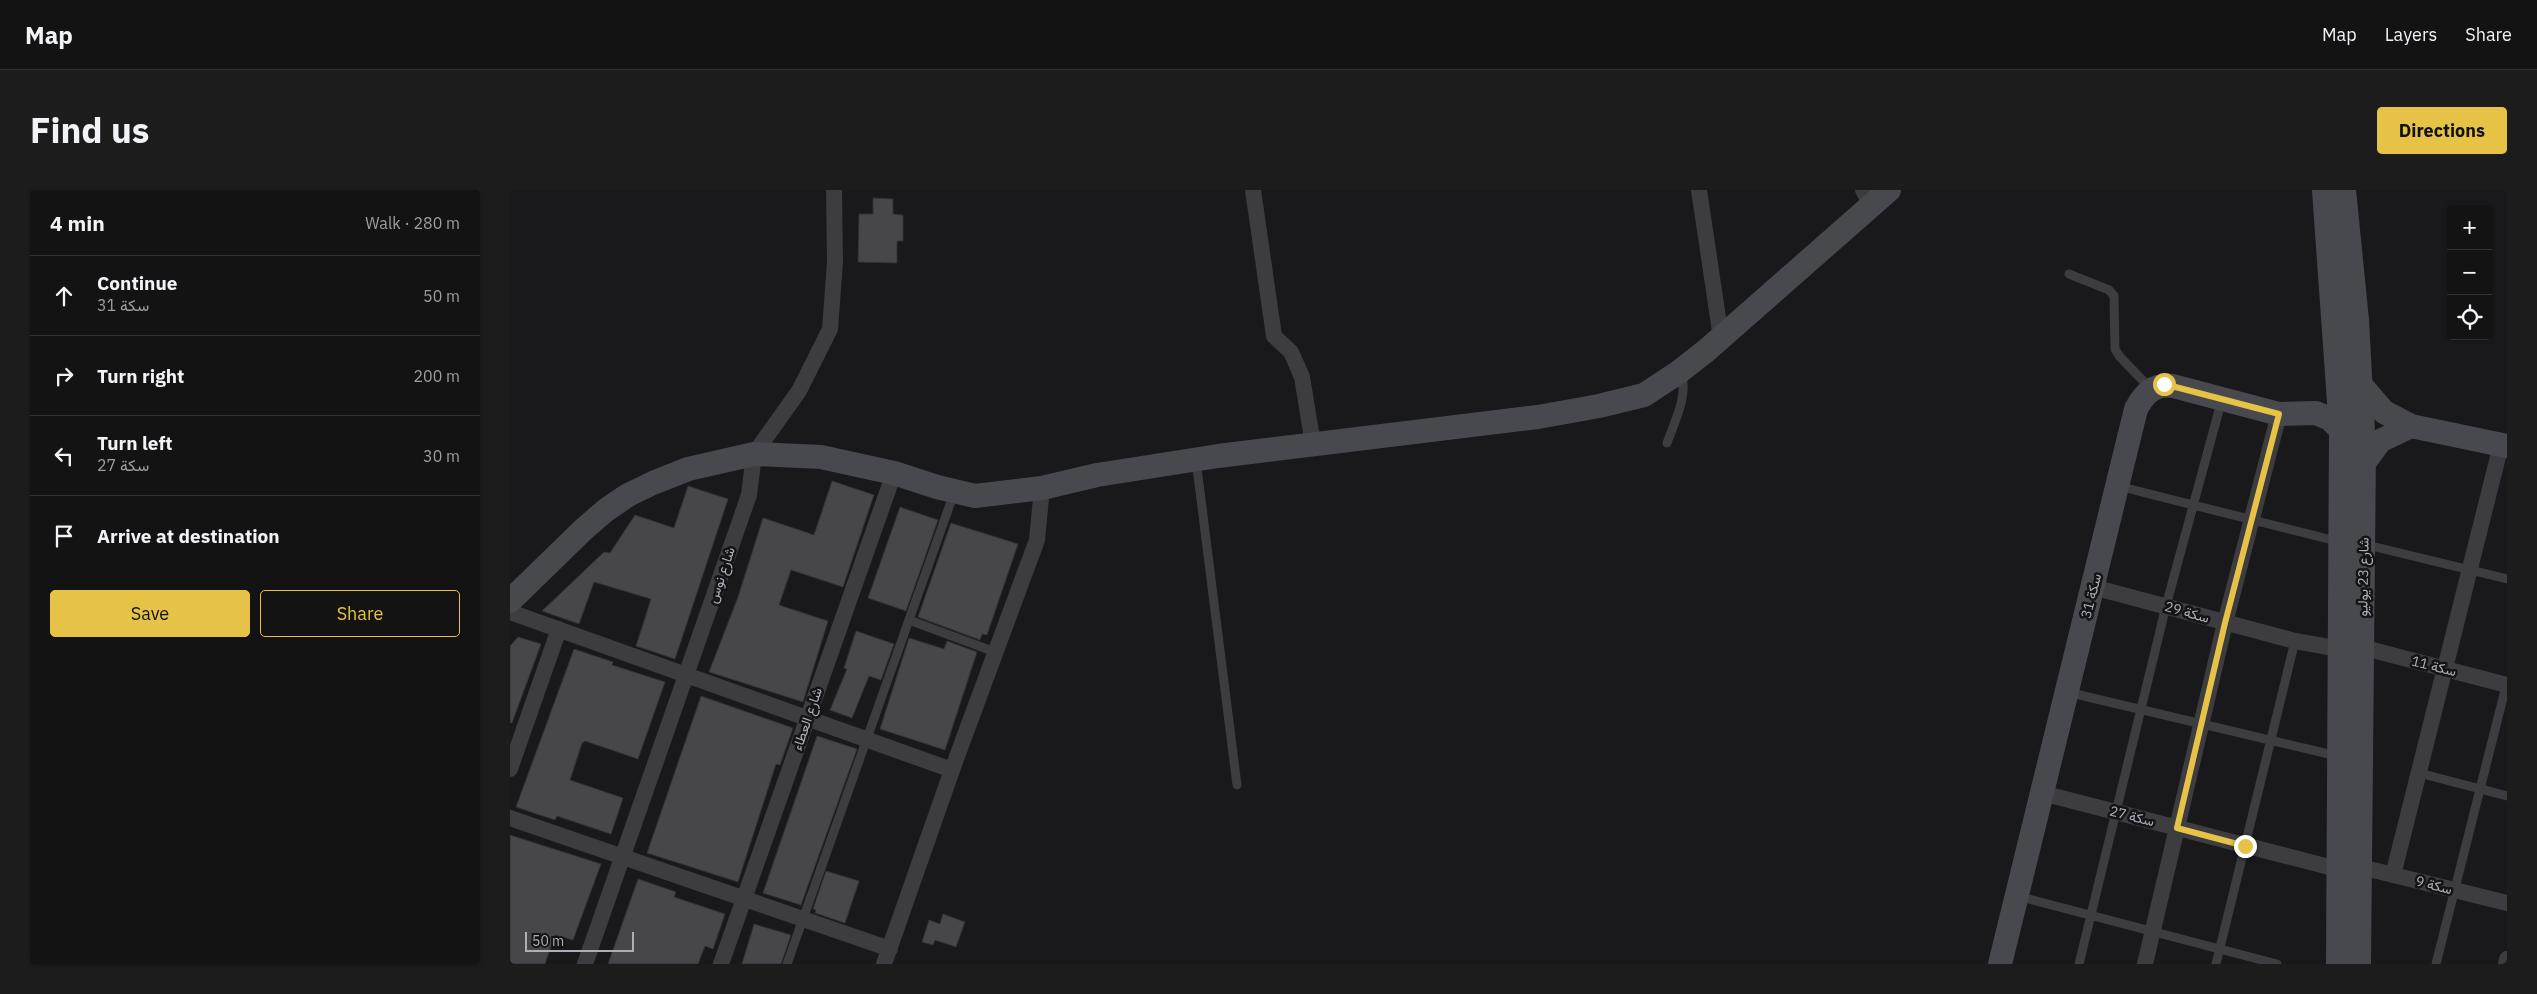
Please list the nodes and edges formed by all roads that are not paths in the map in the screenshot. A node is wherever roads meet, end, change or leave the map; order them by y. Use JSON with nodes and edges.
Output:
{"nodes":[{"id":1,"x":834,"y":190,"type":"edge"},
{"id":2,"x":1253,"y":190,"type":"edge"},
{"id":3,"x":1699,"y":190,"type":"edge"},
{"id":4,"x":2324,"y":190,"type":"edge"},
{"id":5,"x":2344,"y":190,"type":"edge"},
{"id":6,"x":1874,"y":195,"type":"edge"},
{"id":7,"x":2069,"y":274,"type":"dead end"},
{"id":8,"x":1721,"y":338,"type":"junction"},
{"id":9,"x":1679,"y":372,"type":"junction"},
{"id":10,"x":2349,"y":380,"type":"junction"},
{"id":11,"x":2151,"y":389,"type":"junction"},
{"id":12,"x":2222,"y":399,"type":"junction"},
{"id":13,"x":2308,"y":413,"type":"junction"},
{"id":14,"x":2279,"y":414,"type":"junction"},
{"id":15,"x":2411,"y":426,"type":"junction"},
{"id":16,"x":2341,"y":430,"type":"junction"},
{"id":17,"x":2504,"y":443,"type":"edge"},
{"id":18,"x":1312,"y":444,"type":"junction"},
{"id":19,"x":1667,"y":444,"type":"dead end"},
{"id":20,"x":754,"y":454,"type":"junction"},
{"id":21,"x":1196,"y":460,"type":"junction"},
{"id":22,"x":2364,"y":463,"type":"junction"},
{"id":23,"x":894,"y":473,"type":"junction"},
{"id":24,"x":2118,"y":486,"type":"junction"},
{"id":25,"x":1042,"y":488,"type":"junction"},
{"id":26,"x":955,"y":492,"type":"junction"},
{"id":27,"x":2194,"y":504,"type":"junction"},
{"id":28,"x":2253,"y":520,"type":"junction"},
{"id":29,"x":2352,"y":543,"type":"junction"},
{"id":30,"x":2470,"y":570,"type":"junction"},
{"id":31,"x":2507,"y":579,"type":"edge"},
{"id":32,"x":2093,"y":587,"type":"junction"},
{"id":33,"x":510,"y":601,"type":"edge"},
{"id":34,"x":2166,"y":606,"type":"junction"},
{"id":35,"x":510,"y":612,"type":"edge"},
{"id":36,"x":909,"y":620,"type":"junction"},
{"id":37,"x":2225,"y":623,"type":"junction"},
{"id":38,"x":559,"y":629,"type":"junction"},
{"id":39,"x":2295,"y":641,"type":"junction"},
{"id":40,"x":2351,"y":648,"type":"junction"},
{"id":41,"x":996,"y":652,"type":"junction"},
{"id":42,"x":2444,"y":669,"type":"junction"},
{"id":43,"x":686,"y":675,"type":"junction"},
{"id":44,"x":2507,"y":684,"type":"edge"},
{"id":45,"x":2067,"y":692,"type":"junction"},
{"id":46,"x":2140,"y":711,"type":"junction"},
{"id":47,"x":808,"y":718,"type":"junction"},
{"id":48,"x":2201,"y":724,"type":"junction"},
{"id":49,"x":867,"y":739,"type":"junction"},
{"id":50,"x":2271,"y":741,"type":"junction"},
{"id":51,"x":2340,"y":756,"type":"junction"},
{"id":52,"x":510,"y":769,"type":"edge"},
{"id":53,"x":952,"y":770,"type":"junction"},
{"id":54,"x":2419,"y":773,"type":"junction"},
{"id":55,"x":1237,"y":784,"type":"dead end"},
{"id":56,"x":2480,"y":789,"type":"junction"},
{"id":57,"x":2042,"y":793,"type":"junction"},
{"id":58,"x":2507,"y":796,"type":"edge"},
{"id":59,"x":2116,"y":812,"type":"junction"},
{"id":60,"x":510,"y":818,"type":"edge"},
{"id":61,"x":2177,"y":828,"type":"junction"},
{"id":62,"x":2245,"y":846,"type":"junction"},
{"id":63,"x":622,"y":856,"type":"junction"},
{"id":64,"x":2361,"y":867,"type":"junction"},
{"id":65,"x":2337,"y":869,"type":"junction"},
{"id":66,"x":2393,"y":875,"type":"junction"},
{"id":67,"x":2455,"y":890,"type":"junction"},
{"id":68,"x":2017,"y":896,"type":"junction"},
{"id":69,"x":744,"y":899,"type":"junction"},
{"id":70,"x":2507,"y":903,"type":"edge"},
{"id":71,"x":2090,"y":916,"type":"junction"},
{"id":72,"x":803,"y":919,"type":"junction"},
{"id":73,"x":2152,"y":932,"type":"junction"},
{"id":74,"x":2220,"y":949,"type":"junction"},
{"id":75,"x":887,"y":956,"type":"edge"},
{"id":76,"x":2507,"y":959,"type":"edge"},
{"id":77,"x":585,"y":964,"type":"edge"},
{"id":78,"x":721,"y":964,"type":"edge"},
{"id":79,"x":787,"y":964,"type":"edge"},
{"id":80,"x":2000,"y":964,"type":"edge"},
{"id":81,"x":2078,"y":964,"type":"edge"},
{"id":82,"x":2145,"y":964,"type":"edge"},
{"id":83,"x":2216,"y":964,"type":"edge"},
{"id":84,"x":2277,"y":964,"type":"edge"},
{"id":85,"x":2338,"y":964,"type":"edge"},
{"id":86,"x":2359,"y":964,"type":"edge"},
{"id":87,"x":2436,"y":964,"type":"edge"},
{"id":88,"x":2506,"y":964,"type":"edge"}],
"edges":[{"from":1,"to":20,"type":"street","name":"شارع نوس"},
{"from":2,"to":18,"type":"street"},
{"from":3,"to":8,"type":"street"},
{"from":4,"to":10,"type":"street","name":"شارع 23 يوليو"},
{"from":5,"to":10,"type":"street","name":"شارع 23 يوليو"},
{"from":6,"to":8,"type":"street"},
{"from":7,"to":11,"type":"lane"},
{"from":8,"to":9,"type":"street"},
{"from":9,"to":18,"type":"street"},
{"from":9,"to":19,"type":"lane"},
{"from":10,"to":13,"type":"street"},
{"from":10,"to":15,"type":"street"},
{"from":10,"to":16,"type":"street","name":"شارع 23 يوليو"},
{"from":10,"to":22,"type":"street","name":"شارع 23 يوليو"},
{"from":11,"to":12,"type":"street"},
{"from":11,"to":24,"type":"street","name":"سكة 31"},
{"from":12,"to":14,"type":"street"},
{"from":12,"to":27,"type":"lane"},
{"from":13,"to":14,"type":"street"},
{"from":13,"to":16,"type":"street"},
{"from":14,"to":28,"type":"street"},
{"from":15,"to":17,"type":"street"},
{"from":15,"to":22,"type":"street"},
{"from":16,"to":29,"type":"street","name":"شارع 23 يوليو"},
{"from":17,"to":30,"type":"street"},
{"from":18,"to":21,"type":"street"},
{"from":20,"to":23,"type":"street"},
{"from":20,"to":33,"type":"street"},
{"from":20,"to":43,"type":"street","name":"شارع نوس"},
{"from":21,"to":25,"type":"street"},
{"from":21,"to":55,"type":"lane"},
{"from":22,"to":29,"type":"street","name":"شارع 23 يوليو"},
{"from":23,"to":26,"type":"street"},
{"from":23,"to":47,"type":"street","name":"شارع العطاء"},
{"from":24,"to":27,"type":"lane"},
{"from":24,"to":32,"type":"street","name":"سكة 31"},
{"from":25,"to":26,"type":"street"},
{"from":25,"to":41,"type":"street"},
{"from":26,"to":36,"type":"lane"},
{"from":27,"to":28,"type":"lane"},
{"from":27,"to":34,"type":"lane"},
{"from":28,"to":29,"type":"lane"},
{"from":28,"to":37,"type":"street"},
{"from":29,"to":30,"type":"lane"},
{"from":29,"to":40,"type":"street","name":"شارع 23 يوليو"},
{"from":30,"to":31,"type":"lane"},
{"from":30,"to":42,"type":"street"},
{"from":32,"to":34,"type":"street","name":"سكة 29"},
{"from":32,"to":45,"type":"street","name":"سكة 31"},
{"from":34,"to":37,"type":"street","name":"سكة 29"},
{"from":34,"to":46,"type":"lane"},
{"from":35,"to":38,"type":"street"},
{"from":36,"to":41,"type":"lane"},
{"from":36,"to":49,"type":"lane"},
{"from":37,"to":39,"type":"street","name":"سكة 29"},
{"from":37,"to":48,"type":"street"},
{"from":38,"to":43,"type":"street"},
{"from":38,"to":52,"type":"street"},
{"from":39,"to":40,"type":"street","name":"سكة 29"},
{"from":39,"to":50,"type":"lane"},
{"from":40,"to":42,"type":"street","name":"سكة 11"},
{"from":40,"to":51,"type":"street","name":"شارع 23 يوليو"},
{"from":40,"to":64,"type":"street","name":"شارع 23 يوليو"},
{"from":41,"to":53,"type":"street"},
{"from":42,"to":44,"type":"street","name":"سكة 11"},
{"from":42,"to":54,"type":"street"},
{"from":43,"to":47,"type":"street"},
{"from":43,"to":63,"type":"street","name":"شارع نوس"},
{"from":44,"to":56,"type":"lane"},
{"from":45,"to":46,"type":"lane"},
{"from":45,"to":57,"type":"street","name":"سكة 31"},
{"from":46,"to":48,"type":"lane"},
{"from":46,"to":59,"type":"lane"},
{"from":47,"to":49,"type":"street"},
{"from":47,"to":69,"type":"street","name":"شارع العطاء"},
{"from":48,"to":50,"type":"lane"},
{"from":48,"to":61,"type":"street"},
{"from":49,"to":53,"type":"street"},
{"from":49,"to":72,"type":"lane"},
{"from":50,"to":51,"type":"lane"},
{"from":50,"to":62,"type":"lane"},
{"from":51,"to":65,"type":"street","name":"شارع 23 يوليو"},
{"from":53,"to":75,"type":"street"},
{"from":54,"to":56,"type":"lane"},
{"from":54,"to":66,"type":"street"},
{"from":56,"to":58,"type":"lane"},
{"from":56,"to":67,"type":"lane"},
{"from":57,"to":59,"type":"street","name":"سكة 27"},
{"from":57,"to":68,"type":"street","name":"سكة 31"},
{"from":59,"to":61,"type":"street","name":"سكة 27"},
{"from":59,"to":71,"type":"lane"},
{"from":60,"to":63,"type":"street"},
{"from":61,"to":62,"type":"street","name":"سكة 27"},
{"from":61,"to":73,"type":"street"},
{"from":62,"to":65,"type":"street","name":"سكة 27"},
{"from":62,"to":74,"type":"lane"},
{"from":63,"to":69,"type":"street"},
{"from":63,"to":77,"type":"street","name":"شارع نوس"},
{"from":64,"to":66,"type":"street","name":"سكة 9"},
{"from":64,"to":86,"type":"street","name":"شارع 23 يوليو"},
{"from":65,"to":85,"type":"street","name":"شارع 23 يوليو"},
{"from":66,"to":67,"type":"street","name":"سكة 9"},
{"from":67,"to":70,"type":"street","name":"سكة 9"},
{"from":67,"to":87,"type":"lane"},
{"from":68,"to":71,"type":"lane"},
{"from":68,"to":80,"type":"street","name":"سكة 31"},
{"from":69,"to":72,"type":"street"},
{"from":69,"to":78,"type":"street","name":"شارع العطاء"},
{"from":71,"to":73,"type":"lane"},
{"from":71,"to":81,"type":"lane"},
{"from":72,"to":75,"type":"street"},
{"from":72,"to":79,"type":"lane"},
{"from":73,"to":74,"type":"lane"},
{"from":73,"to":82,"type":"street"},
{"from":74,"to":83,"type":"lane"},
{"from":74,"to":84,"type":"lane"},
{"from":76,"to":88,"type":"street"}]}
